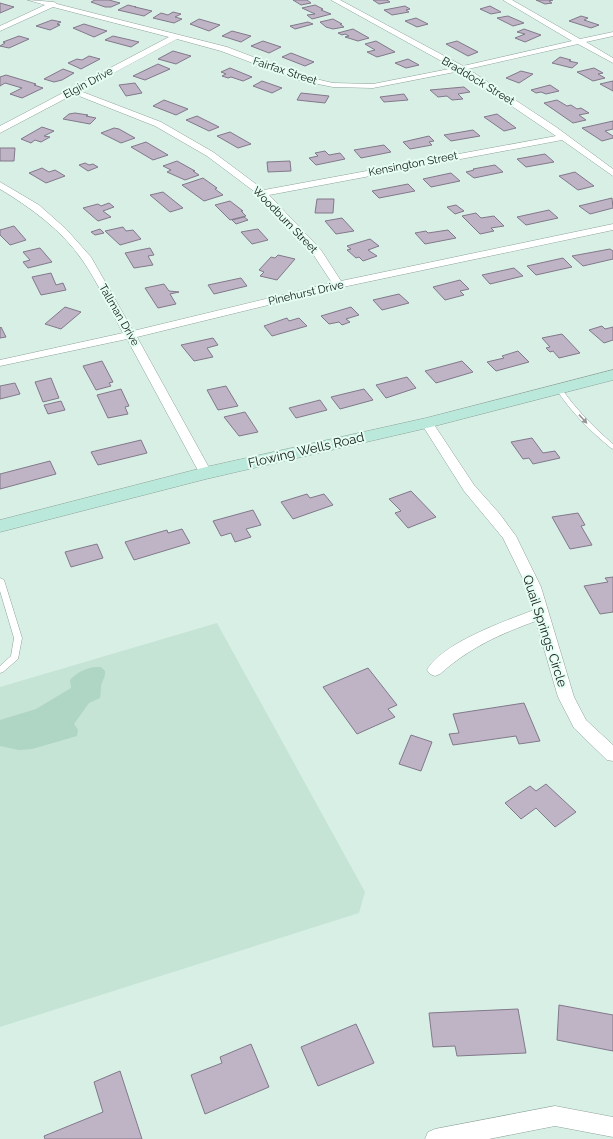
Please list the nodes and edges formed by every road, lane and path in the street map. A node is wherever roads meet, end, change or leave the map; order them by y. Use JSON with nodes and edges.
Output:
{"nodes":[{"id":1,"x":32,"y":0,"type":"edge"},
{"id":2,"x":62,"y":0,"type":"edge"},
{"id":3,"x":335,"y":0,"type":"edge"},
{"id":4,"x":507,"y":0,"type":"edge"},
{"id":5,"x":51,"y":5,"type":"junction"},
{"id":6,"x":0,"y":29,"type":"edge"},
{"id":7,"x":613,"y":34,"type":"edge"},
{"id":8,"x":176,"y":37,"type":"junction"},
{"id":9,"x":578,"y":41,"type":"junction"},
{"id":10,"x":613,"y":61,"type":"edge"},
{"id":11,"x":460,"y":68,"type":"junction"},
{"id":12,"x":73,"y":91,"type":"junction"},
{"id":13,"x":0,"y":130,"type":"edge"},
{"id":14,"x":564,"y":137,"type":"junction"},
{"id":15,"x":613,"y":173,"type":"edge"},
{"id":16,"x":0,"y":185,"type":"edge"},
{"id":17,"x":262,"y":193,"type":"junction"},
{"id":18,"x":613,"y":227,"type":"edge"},
{"id":19,"x":338,"y":285,"type":"junction"},
{"id":20,"x":130,"y":335,"type":"junction"},
{"id":21,"x":0,"y":363,"type":"edge"},
{"id":22,"x":613,"y":375,"type":"edge"},
{"id":23,"x":559,"y":389,"type":"junction"},
{"id":24,"x":427,"y":423,"type":"junction"},
{"id":25,"x":613,"y":447,"type":"edge"},
{"id":26,"x":206,"y":473,"type":"junction"},
{"id":27,"x":0,"y":526,"type":"edge"},
{"id":28,"x":0,"y":580,"type":"edge"},
{"id":29,"x":542,"y":613,"type":"junction"},
{"id":30,"x":0,"y":670,"type":"edge"},
{"id":31,"x":435,"y":670,"type":"dead end"},
{"id":32,"x":613,"y":755,"type":"edge"},
{"id":33,"x":613,"y":1127,"type":"edge"},
{"id":34,"x":435,"y":1139,"type":"edge"}],
"edges":[{"from":1,"to":5,"type":"street","name":"Fairfax Street"},
{"from":2,"to":5,"type":"street"},
{"from":3,"to":11,"type":"street","name":"Braddock Street"},
{"from":4,"to":9,"type":"street"},
{"from":5,"to":6,"type":"street"},
{"from":5,"to":8,"type":"street","name":"Fairfax Street"},
{"from":7,"to":9,"type":"street","name":"Fairfax Street"},
{"from":8,"to":11,"type":"street","name":"Fairfax Street"},
{"from":8,"to":12,"type":"street","name":"Elgin Drive"},
{"from":9,"to":10,"type":"street"},
{"from":9,"to":11,"type":"street","name":"Fairfax Street"},
{"from":11,"to":14,"type":"street","name":"Braddock Street"},
{"from":12,"to":13,"type":"street","name":"Elgin Drive"},
{"from":12,"to":17,"type":"street","name":"Woodburn Street"},
{"from":14,"to":15,"type":"street","name":"Braddock Street"},
{"from":14,"to":17,"type":"street","name":"Kensington Street"},
{"from":16,"to":20,"type":"street","name":"Tallman Drive"},
{"from":17,"to":19,"type":"street","name":"Woodburn Street"},
{"from":18,"to":19,"type":"street","name":"Pinehurst Drive"},
{"from":19,"to":20,"type":"street","name":"Pinehurst Drive"},
{"from":20,"to":21,"type":"street","name":"Pinehurst Drive"},
{"from":20,"to":26,"type":"street","name":"Tallman Drive"},
{"from":22,"to":23,"type":"main road","name":"Flowing Wells Road"},
{"from":23,"to":24,"type":"main road","name":"Flowing Wells Road"},
{"from":23,"to":25,"type":"lane","one_way":true},
{"from":24,"to":26,"type":"main road","name":"Flowing Wells Road"},
{"from":24,"to":29,"type":"street","name":"Quail Springs Circle"},
{"from":26,"to":27,"type":"main road","name":"Flowing Wells Road"},
{"from":28,"to":30,"type":"lane"},
{"from":29,"to":31,"type":"street"},
{"from":29,"to":32,"type":"street","name":"Quail Springs Circle"},
{"from":33,"to":34,"type":"street"}]}
